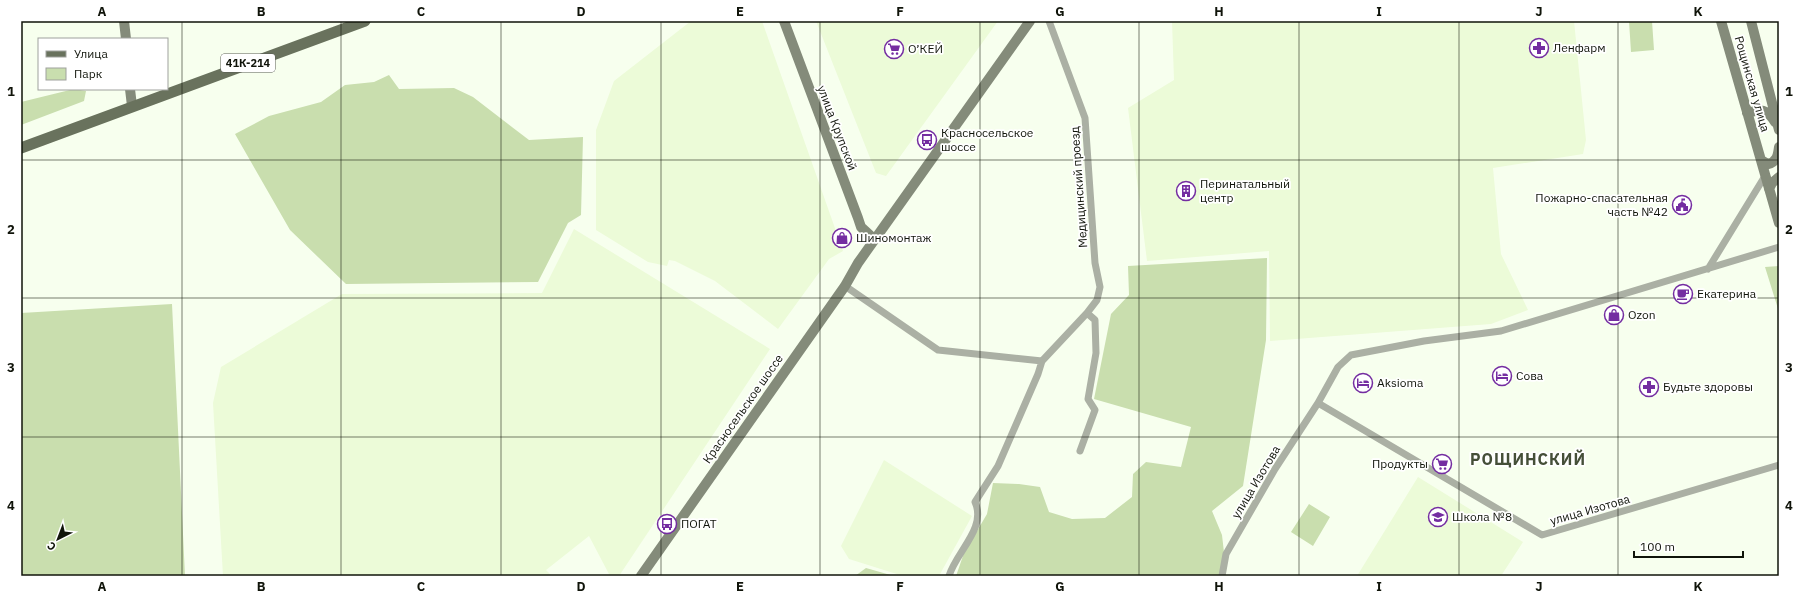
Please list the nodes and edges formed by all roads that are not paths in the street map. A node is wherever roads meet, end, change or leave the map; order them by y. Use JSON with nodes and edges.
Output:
{"nodes":[{"id":1,"x":124,"y":21,"type":"edge"},
{"id":2,"x":365,"y":21,"type":"edge"},
{"id":3,"x":784,"y":21,"type":"edge"},
{"id":4,"x":1030,"y":21,"type":"edge"},
{"id":5,"x":1049,"y":21,"type":"edge"},
{"id":6,"x":1721,"y":21,"type":"edge"},
{"id":7,"x":1751,"y":21,"type":"edge"},
{"id":8,"x":126,"y":38,"type":"edge"},
{"id":9,"x":130,"y":90,"type":"edge"},
{"id":10,"x":132,"y":106,"type":"junction"},
{"id":11,"x":1747,"y":114,"type":"junction"},
{"id":12,"x":1778,"y":128,"type":"edge"},
{"id":13,"x":1779,"y":146,"type":"edge"},
{"id":14,"x":21,"y":148,"type":"edge"},
{"id":15,"x":1761,"y":160,"type":"junction"},
{"id":16,"x":1765,"y":176,"type":"junction"},
{"id":17,"x":1779,"y":178,"type":"edge"},
{"id":18,"x":1769,"y":189,"type":"junction"},
{"id":19,"x":1779,"y":223,"type":"edge"},
{"id":20,"x":874,"y":239,"type":"junction"},
{"id":21,"x":1779,"y":247,"type":"edge"},
{"id":22,"x":1708,"y":269,"type":"junction"},
{"id":23,"x":845,"y":286,"type":"junction"},
{"id":24,"x":1087,"y":313,"type":"junction"},
{"id":25,"x":1042,"y":360,"type":"junction"},
{"id":26,"x":1318,"y":402,"type":"junction"},
{"id":27,"x":1080,"y":451,"type":"dead end"},
{"id":28,"x":1779,"y":465,"type":"edge"},
{"id":29,"x":641,"y":576,"type":"edge"},
{"id":30,"x":949,"y":576,"type":"edge"},
{"id":31,"x":1222,"y":576,"type":"edge"}],
"edges":[{"from":1,"to":8,"type":"street"},
{"from":2,"to":10,"type":"main road","number":"41К-214"},
{"from":3,"to":20,"type":"street","name":"улица Крупской"},
{"from":4,"to":20,"type":"street","name":"Красносельское шоссе"},
{"from":5,"to":24,"type":"street","name":"Медицинский проезд"},
{"from":6,"to":11,"type":"street","name":"Рощинская улица"},
{"from":7,"to":12,"type":"street","name":"Рощинская улица"},
{"from":9,"to":10,"type":"street"},
{"from":10,"to":14,"type":"main road","number":"41К-214"},
{"from":11,"to":12,"type":"street"},
{"from":11,"to":15,"type":"street","name":"Рощинская улица"},
{"from":13,"to":15,"type":"street"},
{"from":15,"to":16,"type":"street","name":"Рощинская улица"},
{"from":16,"to":18,"type":"street","name":"Рощинская улица"},
{"from":16,"to":22,"type":"street"},
{"from":17,"to":18,"type":"street"},
{"from":18,"to":19,"type":"street","name":"Рощинская улица"},
{"from":20,"to":23,"type":"street","name":"Красносельское шоссе"},
{"from":21,"to":22,"type":"street","name":"улица Изотова"},
{"from":22,"to":26,"type":"street","name":"улица Изотова"},
{"from":23,"to":25,"type":"street"},
{"from":23,"to":29,"type":"street","name":"Красносельское шоссе"},
{"from":24,"to":25,"type":"street","name":"Медицинский проезд"},
{"from":24,"to":27,"type":"street"},
{"from":25,"to":30,"type":"street"},
{"from":26,"to":28,"type":"street","name":"улица Изотова"},
{"from":26,"to":31,"type":"street","name":"улица Изотова"}]}
